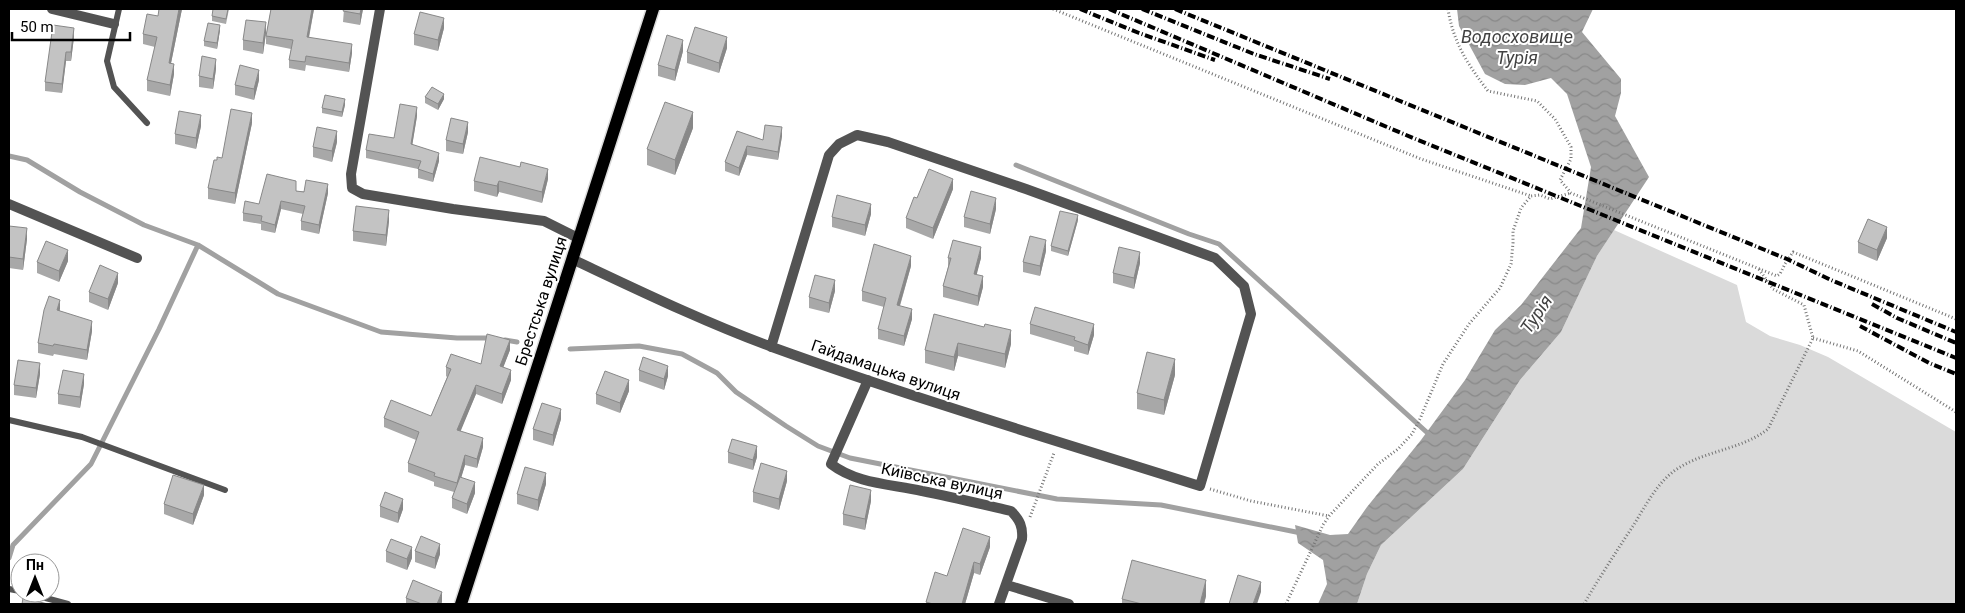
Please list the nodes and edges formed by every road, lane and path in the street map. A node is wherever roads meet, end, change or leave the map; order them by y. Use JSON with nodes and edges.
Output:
{"nodes":[{"id":1,"x":52,"y":9,"type":"edge"},
{"id":2,"x":119,"y":9,"type":"edge"},
{"id":3,"x":380,"y":9,"type":"edge"},
{"id":4,"x":653,"y":9,"type":"edge"},
{"id":5,"x":1053,"y":9,"type":"edge"},
{"id":6,"x":1448,"y":9,"type":"edge"},
{"id":7,"x":114,"y":24,"type":"junction"},
{"id":8,"x":147,"y":123,"type":"dead end"},
{"id":9,"x":1571,"y":193,"type":"junction"},
{"id":10,"x":1532,"y":196,"type":"junction"},
{"id":11,"x":9,"y":204,"type":"edge"},
{"id":12,"x":578,"y":238,"type":"junction"},
{"id":13,"x":137,"y":258,"type":"dead end"},
{"id":14,"x":572,"y":259,"type":"junction"},
{"id":15,"x":1756,"y":266,"type":"junction"},
{"id":16,"x":1956,"y":319,"type":"edge"},
{"id":17,"x":1814,"y":338,"type":"junction"},
{"id":18,"x":771,"y":346,"type":"junction"},
{"id":19,"x":868,"y":380,"type":"junction"},
{"id":20,"x":1956,"y":412,"type":"edge"},
{"id":21,"x":9,"y":420,"type":"edge"},
{"id":22,"x":1057,"y":441,"type":"junction"},
{"id":23,"x":1200,"y":486,"type":"junction"},
{"id":24,"x":225,"y":490,"type":"dead end"},
{"id":25,"x":1036,"y":503,"type":"dead end"},
{"id":26,"x":1329,"y":516,"type":"junction"},
{"id":27,"x":1007,"y":585,"type":"junction"},
{"id":28,"x":461,"y":604,"type":"edge"},
{"id":29,"x":999,"y":604,"type":"edge"},
{"id":30,"x":1069,"y":604,"type":"edge"},
{"id":31,"x":1286,"y":604,"type":"edge"},
{"id":32,"x":1584,"y":604,"type":"edge"}],
"edges":[{"from":1,"to":7,"type":"street"},
{"from":2,"to":7,"type":"lane"},
{"from":3,"to":12,"type":"street"},
{"from":4,"to":12,"type":"main road","name":"Брестська вулиця"},
{"from":5,"to":10,"type":"path"},
{"from":6,"to":9,"type":"path"},
{"from":7,"to":8,"type":"lane"},
{"from":9,"to":10,"type":"path"},
{"from":9,"to":15,"type":"path"},
{"from":10,"to":26,"type":"path"},
{"from":11,"to":13,"type":"street"},
{"from":12,"to":14,"type":"main road","name":"Брестська вулиця"},
{"from":14,"to":18,"type":"street","name":"Гайдамацька вулиця"},
{"from":14,"to":28,"type":"main road","name":"Брестська вулиця"},
{"from":15,"to":16,"type":"path"},
{"from":15,"to":17,"type":"path"},
{"from":17,"to":20,"type":"path"},
{"from":17,"to":32,"type":"path"},
{"from":18,"to":19,"type":"street","name":"Гайдамацька вулиця"},
{"from":18,"to":23,"type":"street"},
{"from":19,"to":22,"type":"street","name":"Гайдамацька вулиця"},
{"from":19,"to":27,"type":"street","name":"Київська вулиця"},
{"from":21,"to":24,"type":"lane"},
{"from":22,"to":23,"type":"street","name":"Гайдамацька вулиця"},
{"from":22,"to":25,"type":"path"},
{"from":23,"to":26,"type":"path"},
{"from":26,"to":31,"type":"path"},
{"from":27,"to":29,"type":"street","name":"Київська вулиця"},
{"from":27,"to":30,"type":"street"}]}
